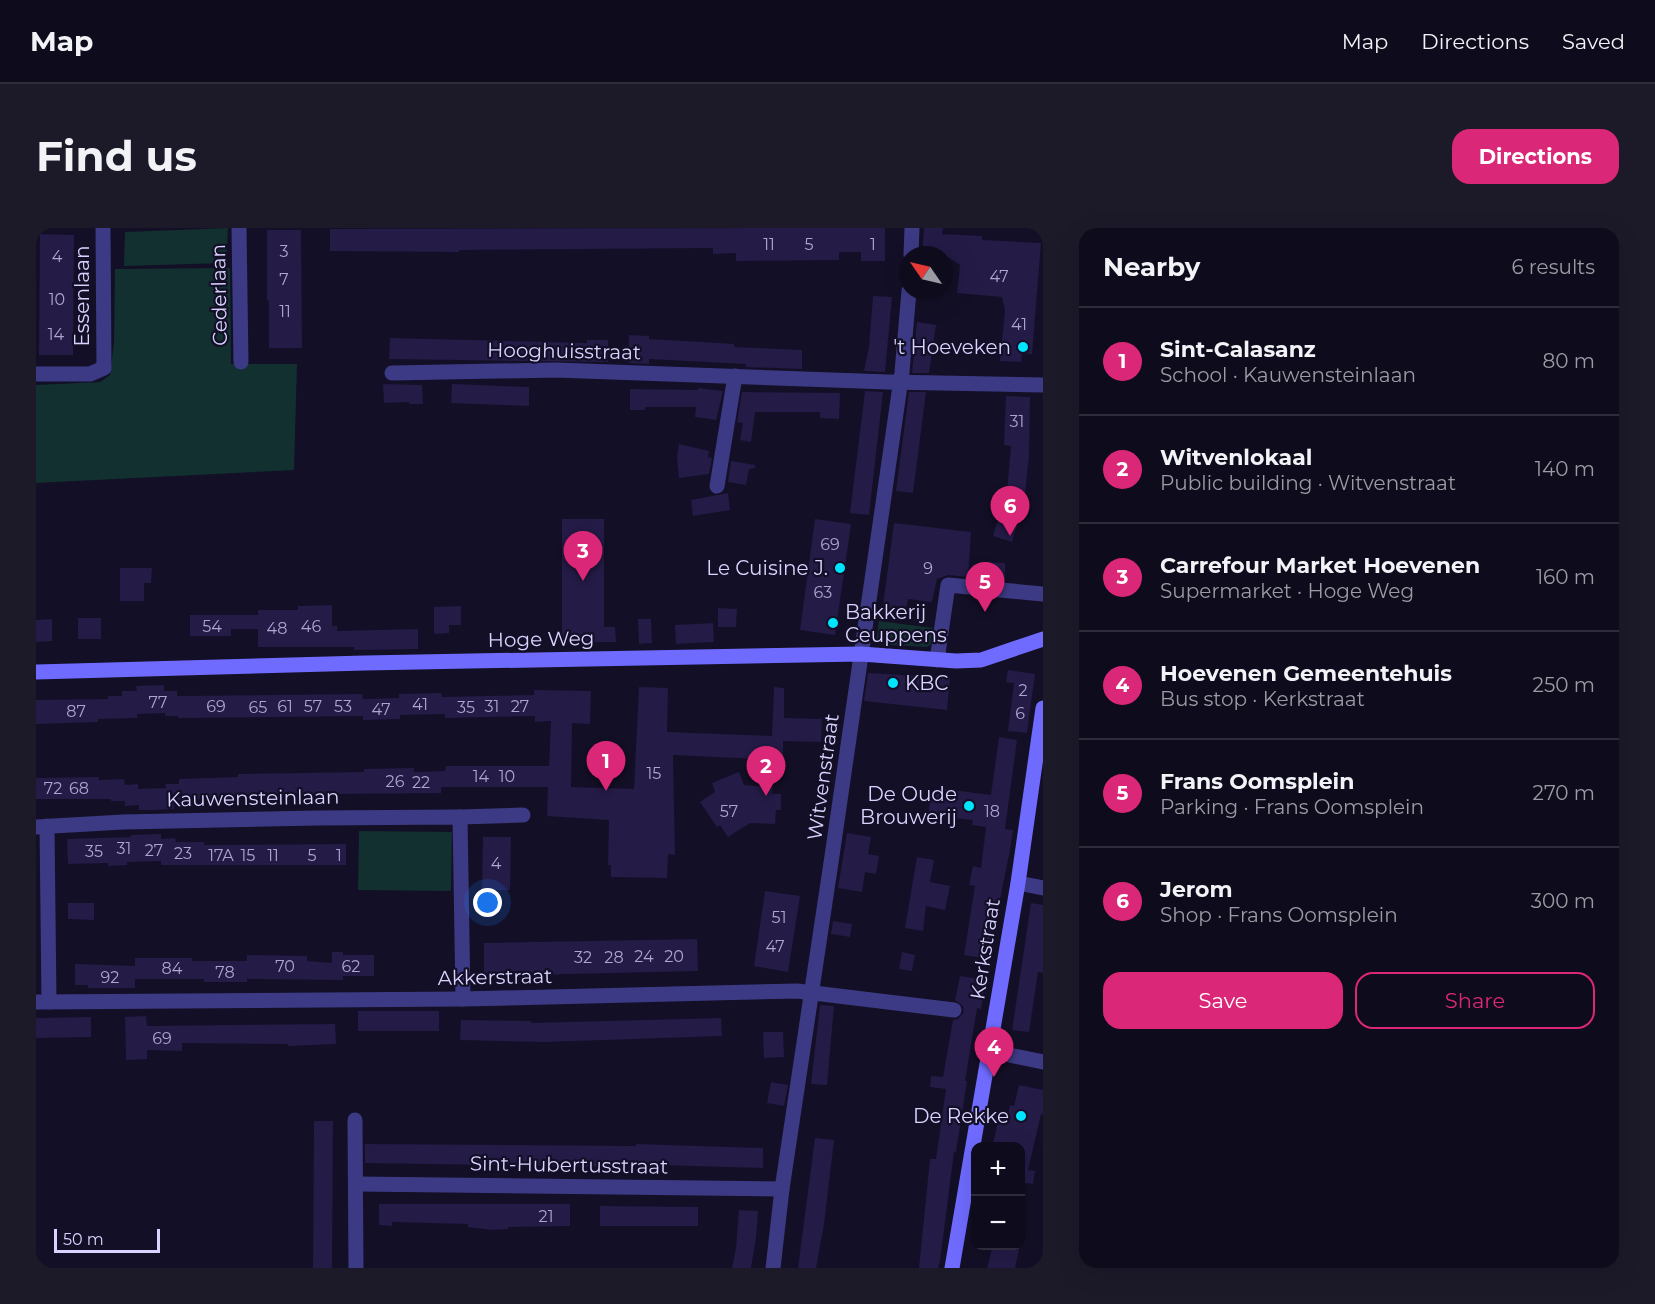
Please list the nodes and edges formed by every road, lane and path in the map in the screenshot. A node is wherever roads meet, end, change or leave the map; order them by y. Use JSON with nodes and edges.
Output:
{"nodes":[{"id":1,"x":103,"y":228,"type":"edge"},
{"id":2,"x":238,"y":228,"type":"edge"},
{"id":3,"x":912,"y":228,"type":"edge"},
{"id":4,"x":911,"y":246,"type":"edge"},
{"id":5,"x":908,"y":300,"type":"edge"},
{"id":6,"x":240,"y":362,"type":"dead end"},
{"id":7,"x":392,"y":373,"type":"dead end"},
{"id":8,"x":36,"y":374,"type":"edge"},
{"id":9,"x":735,"y":376,"type":"junction"},
{"id":10,"x":900,"y":382,"type":"junction"},
{"id":11,"x":1043,"y":385,"type":"edge"},
{"id":12,"x":717,"y":486,"type":"dead end"},
{"id":13,"x":1043,"y":594,"type":"edge"},
{"id":14,"x":1043,"y":639,"type":"edge"},
{"id":15,"x":861,"y":654,"type":"junction"},
{"id":16,"x":937,"y":660,"type":"junction"},
{"id":17,"x":36,"y":672,"type":"edge"},
{"id":18,"x":1043,"y":708,"type":"edge"},
{"id":19,"x":523,"y":815,"type":"dead end"},
{"id":20,"x":460,"y":817,"type":"junction"},
{"id":21,"x":42,"y":834,"type":"edge"},
{"id":22,"x":1018,"y":883,"type":"junction"},
{"id":23,"x":1043,"y":888,"type":"edge"},
{"id":24,"x":811,"y":992,"type":"junction"},
{"id":25,"x":463,"y":999,"type":"junction"},
{"id":26,"x":43,"y":1002,"type":"edge"},
{"id":27,"x":954,"y":1010,"type":"dead end"},
{"id":28,"x":990,"y":1051,"type":"junction"},
{"id":29,"x":1043,"y":1062,"type":"edge"},
{"id":30,"x":355,"y":1120,"type":"dead end"},
{"id":31,"x":356,"y":1184,"type":"junction"},
{"id":32,"x":782,"y":1189,"type":"junction"},
{"id":33,"x":356,"y":1268,"type":"edge"},
{"id":34,"x":773,"y":1268,"type":"edge"},
{"id":35,"x":952,"y":1268,"type":"edge"}],
"edges":[{"from":1,"to":8,"type":"street","name":"Essenlaan"},
{"from":2,"to":6,"type":"street","name":"Cederlaan"},
{"from":3,"to":4,"type":"street"},
{"from":5,"to":10,"type":"street","name":"Witvenstraat"},
{"from":7,"to":9,"type":"street","name":"Hooghuisstraat"},
{"from":9,"to":10,"type":"street","name":"Hooghuisstraat"},
{"from":9,"to":12,"type":"street"},
{"from":10,"to":11,"type":"street","name":"Hooghuisstraat"},
{"from":10,"to":15,"type":"street","name":"Witvenstraat"},
{"from":13,"to":16,"type":"street"},
{"from":14,"to":16,"type":"street","name":"Hoge Weg"},
{"from":15,"to":16,"type":"street","name":"Hoge Weg"},
{"from":15,"to":17,"type":"street","name":"Hoge Weg"},
{"from":15,"to":24,"type":"street","name":"Witvenstraat"},
{"from":18,"to":22,"type":"street","name":"Kerkstraat"},
{"from":19,"to":20,"type":"street","name":"Kauwensteinlaan"},
{"from":20,"to":21,"type":"street","name":"Kauwensteinlaan"},
{"from":20,"to":25,"type":"street"},
{"from":21,"to":26,"type":"street"},
{"from":22,"to":23,"type":"street"},
{"from":22,"to":28,"type":"street","name":"Kerkstraat"},
{"from":24,"to":25,"type":"street","name":"Akkerstraat"},
{"from":24,"to":27,"type":"street","name":"Akkerstraat"},
{"from":24,"to":32,"type":"street","name":"Witvenstraat"},
{"from":25,"to":26,"type":"street","name":"Akkerstraat"},
{"from":28,"to":29,"type":"street"},
{"from":28,"to":35,"type":"street","name":"Kerkstraat"},
{"from":30,"to":31,"type":"street"},
{"from":31,"to":32,"type":"street","name":"Sint-Hubertusstraat"},
{"from":31,"to":33,"type":"street"},
{"from":32,"to":34,"type":"street","name":"Witvenstraat"}]}
